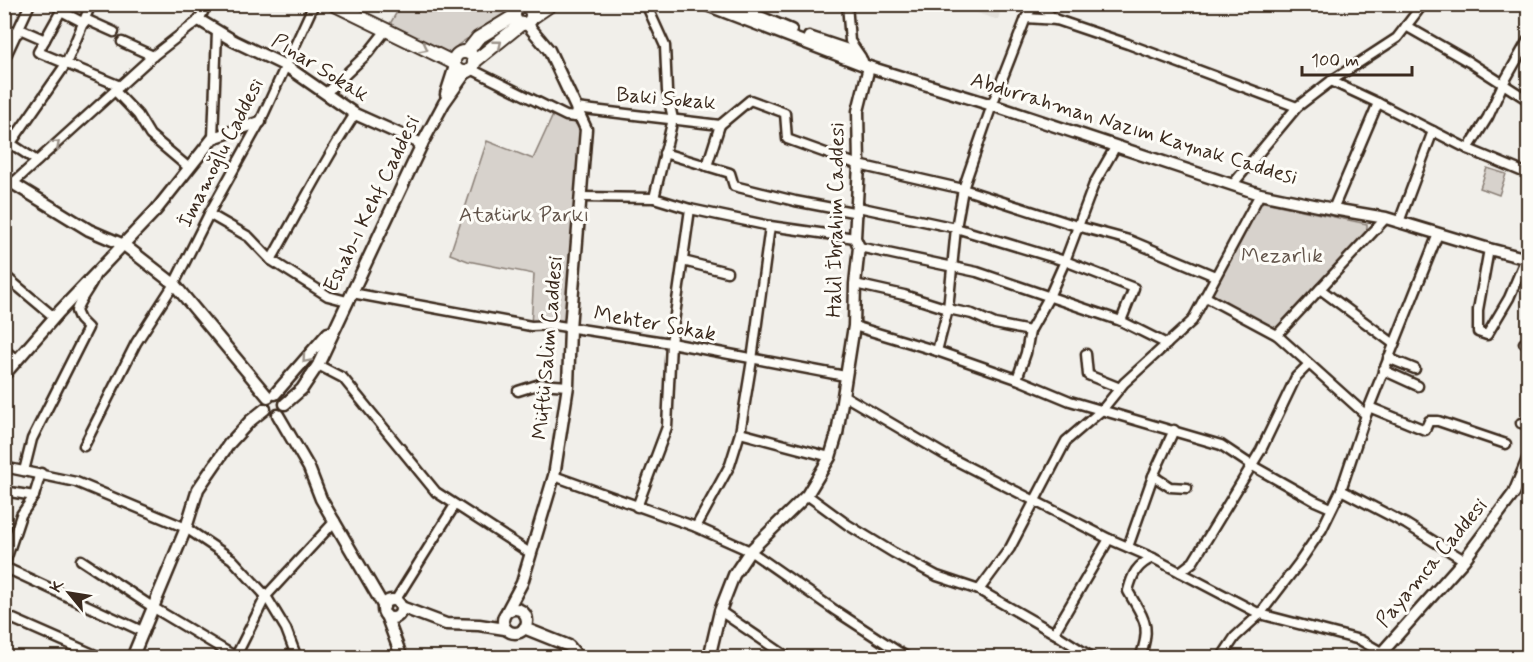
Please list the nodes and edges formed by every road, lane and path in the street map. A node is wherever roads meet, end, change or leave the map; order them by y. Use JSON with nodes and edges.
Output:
{"nodes":[{"id":1,"x":30,"y":4,"type":"edge"},
{"id":2,"x":91,"y":4,"type":"edge"},
{"id":3,"x":207,"y":4,"type":"edge"},
{"id":4,"x":314,"y":4,"type":"edge"},
{"id":5,"x":552,"y":4,"type":"edge"},
{"id":6,"x":646,"y":4,"type":"edge"},
{"id":7,"x":704,"y":4,"type":"edge"},
{"id":8,"x":729,"y":4,"type":"edge"},
{"id":9,"x":847,"y":4,"type":"edge"},
{"id":10,"x":1035,"y":4,"type":"edge"},
{"id":11,"x":1423,"y":4,"type":"edge"},
{"id":12,"x":340,"y":6,"type":"edge"},
{"id":13,"x":523,"y":13,"type":"edge"},
{"id":14,"x":1026,"y":18,"type":"junction"},
{"id":15,"x":199,"y":20,"type":"junction"},
{"id":16,"x":1057,"y":20,"type":"junction"},
{"id":17,"x":84,"y":21,"type":"junction"},
{"id":18,"x":1406,"y":26,"type":"junction"},
{"id":19,"x":4,"y":29,"type":"edge"},
{"id":20,"x":387,"y":29,"type":"junction"},
{"id":21,"x":19,"y":31,"type":"junction"},
{"id":22,"x":217,"y":31,"type":"junction"},
{"id":23,"x":114,"y":32,"type":"dead end"},
{"id":24,"x":45,"y":40,"type":"junction"},
{"id":25,"x":1528,"y":40,"type":"edge"},
{"id":26,"x":122,"y":42,"type":"dead end"},
{"id":27,"x":153,"y":56,"type":"junction"},
{"id":28,"x":4,"y":60,"type":"edge"},
{"id":29,"x":66,"y":64,"type":"junction"},
{"id":30,"x":464,"y":64,"type":"junction"},
{"id":31,"x":286,"y":66,"type":"junction"},
{"id":32,"x":868,"y":67,"type":"junction"},
{"id":33,"x":1331,"y":81,"type":"junction"},
{"id":34,"x":1503,"y":84,"type":"junction"},
{"id":35,"x":117,"y":89,"type":"junction"},
{"id":36,"x":326,"y":93,"type":"junction"},
{"id":37,"x":1528,"y":100,"type":"edge"},
{"id":38,"x":1378,"y":103,"type":"junction"},
{"id":39,"x":992,"y":105,"type":"junction"},
{"id":40,"x":1297,"y":107,"type":"junction"},
{"id":41,"x":576,"y":108,"type":"junction"},
{"id":42,"x":355,"y":114,"type":"junction"},
{"id":43,"x":673,"y":118,"type":"junction"},
{"id":44,"x":260,"y":122,"type":"junction"},
{"id":45,"x":720,"y":125,"type":"junction"},
{"id":46,"x":1433,"y":131,"type":"junction"},
{"id":47,"x":213,"y":138,"type":"junction"},
{"id":48,"x":8,"y":141,"type":"edge"},
{"id":49,"x":422,"y":144,"type":"junction"},
{"id":50,"x":1114,"y":146,"type":"junction"},
{"id":51,"x":1468,"y":149,"type":"junction"},
{"id":52,"x":664,"y":153,"type":"junction"},
{"id":53,"x":38,"y":161,"type":"junction"},
{"id":54,"x":859,"y":165,"type":"junction"},
{"id":55,"x":707,"y":166,"type":"junction"},
{"id":56,"x":189,"y":168,"type":"junction"},
{"id":57,"x":1528,"y":174,"type":"edge"},
{"id":58,"x":9,"y":181,"type":"edge"},
{"id":59,"x":1233,"y":184,"type":"junction"},
{"id":60,"x":963,"y":189,"type":"junction"},
{"id":61,"x":1260,"y":194,"type":"junction"},
{"id":62,"x":582,"y":196,"type":"junction"},
{"id":63,"x":654,"y":198,"type":"junction"},
{"id":64,"x":690,"y":209,"type":"junction"},
{"id":65,"x":1332,"y":209,"type":"junction"},
{"id":66,"x":858,"y":210,"type":"junction"},
{"id":67,"x":209,"y":214,"type":"junction"},
{"id":68,"x":1386,"y":218,"type":"junction"},
{"id":69,"x":1399,"y":222,"type":"junction"},
{"id":70,"x":770,"y":226,"type":"junction"},
{"id":71,"x":1077,"y":226,"type":"junction"},
{"id":72,"x":956,"y":228,"type":"junction"},
{"id":73,"x":1438,"y":234,"type":"junction"},
{"id":74,"x":857,"y":243,"type":"junction"},
{"id":75,"x":124,"y":244,"type":"junction"},
{"id":76,"x":1489,"y":249,"type":"junction"},
{"id":77,"x":1527,"y":258,"type":"edge"},
{"id":78,"x":271,"y":260,"type":"junction"},
{"id":79,"x":683,"y":261,"type":"junction"},
{"id":80,"x":1065,"y":261,"type":"junction"},
{"id":81,"x":952,"y":265,"type":"junction"},
{"id":82,"x":726,"y":272,"type":"dead end"},
{"id":83,"x":95,"y":274,"type":"junction"},
{"id":84,"x":4,"y":275,"type":"edge"},
{"id":85,"x":1215,"y":276,"type":"junction"},
{"id":86,"x":174,"y":284,"type":"junction"},
{"id":87,"x":855,"y":284,"type":"junction"},
{"id":88,"x":1320,"y":289,"type":"junction"},
{"id":89,"x":350,"y":297,"type":"junction"},
{"id":90,"x":1049,"y":297,"type":"junction"},
{"id":91,"x":1206,"y":297,"type":"junction"},
{"id":92,"x":948,"y":309,"type":"junction"},
{"id":93,"x":54,"y":317,"type":"junction"},
{"id":94,"x":1121,"y":321,"type":"junction"},
{"id":95,"x":337,"y":324,"type":"junction"},
{"id":96,"x":854,"y":326,"type":"junction"},
{"id":97,"x":570,"y":328,"type":"junction"},
{"id":98,"x":1030,"y":332,"type":"junction"},
{"id":99,"x":1277,"y":335,"type":"junction"},
{"id":100,"x":671,"y":343,"type":"junction"},
{"id":101,"x":1167,"y":344,"type":"junction"},
{"id":102,"x":1394,"y":344,"type":"junction"},
{"id":103,"x":4,"y":350,"type":"edge"},
{"id":104,"x":937,"y":351,"type":"junction"},
{"id":105,"x":1086,"y":354,"type":"dead end"},
{"id":106,"x":1388,"y":358,"type":"junction"},
{"id":107,"x":17,"y":360,"type":"junction"},
{"id":108,"x":752,"y":360,"type":"junction"},
{"id":109,"x":318,"y":365,"type":"junction"},
{"id":110,"x":1308,"y":365,"type":"junction"},
{"id":111,"x":1415,"y":369,"type":"dead end"},
{"id":112,"x":1383,"y":370,"type":"junction"},
{"id":113,"x":4,"y":375,"type":"edge"},
{"id":114,"x":845,"y":376,"type":"junction"},
{"id":115,"x":1017,"y":379,"type":"junction"},
{"id":116,"x":287,"y":380,"type":"junction"},
{"id":117,"x":568,"y":386,"type":"junction"},
{"id":118,"x":1418,"y":386,"type":"dead end"},
{"id":119,"x":1120,"y":388,"type":"junction"},
{"id":120,"x":518,"y":391,"type":"dead end"},
{"id":121,"x":298,"y":393,"type":"junction"},
{"id":122,"x":271,"y":395,"type":"junction"},
{"id":123,"x":843,"y":395,"type":"junction"},
{"id":124,"x":285,"y":404,"type":"junction"},
{"id":125,"x":264,"y":409,"type":"junction"},
{"id":126,"x":1102,"y":410,"type":"junction"},
{"id":127,"x":1368,"y":411,"type":"junction"},
{"id":128,"x":278,"y":415,"type":"junction"},
{"id":129,"x":1174,"y":430,"type":"junction"},
{"id":130,"x":740,"y":433,"type":"junction"},
{"id":131,"x":1506,"y":444,"type":"dead end"},
{"id":132,"x":84,"y":446,"type":"dead end"},
{"id":133,"x":830,"y":457,"type":"junction"},
{"id":134,"x":1528,"y":459,"type":"edge"},
{"id":135,"x":1251,"y":465,"type":"junction"},
{"id":136,"x":4,"y":467,"type":"edge"},
{"id":137,"x":24,"y":471,"type":"junction"},
{"id":138,"x":41,"y":473,"type":"junction"},
{"id":139,"x":554,"y":476,"type":"junction"},
{"id":140,"x":1153,"y":476,"type":"junction"},
{"id":141,"x":1187,"y":488,"type":"dead end"},
{"id":142,"x":1341,"y":490,"type":"junction"},
{"id":143,"x":4,"y":491,"type":"edge"},
{"id":144,"x":807,"y":495,"type":"junction"},
{"id":145,"x":34,"y":496,"type":"junction"},
{"id":146,"x":1035,"y":501,"type":"junction"},
{"id":147,"x":455,"y":505,"type":"junction"},
{"id":148,"x":637,"y":507,"type":"junction"},
{"id":149,"x":1331,"y":508,"type":"junction"},
{"id":150,"x":334,"y":521,"type":"junction"},
{"id":151,"x":696,"y":527,"type":"junction"},
{"id":152,"x":186,"y":528,"type":"junction"},
{"id":153,"x":1109,"y":539,"type":"junction"},
{"id":154,"x":1128,"y":547,"type":"junction"},
{"id":155,"x":750,"y":551,"type":"junction"},
{"id":156,"x":530,"y":553,"type":"junction"},
{"id":157,"x":1153,"y":558,"type":"junction"},
{"id":158,"x":81,"y":560,"type":"dead end"},
{"id":159,"x":1464,"y":560,"type":"junction"},
{"id":160,"x":4,"y":566,"type":"edge"},
{"id":161,"x":1180,"y":572,"type":"junction"},
{"id":162,"x":522,"y":583,"type":"junction"},
{"id":163,"x":979,"y":590,"type":"junction"},
{"id":164,"x":266,"y":596,"type":"junction"},
{"id":165,"x":154,"y":608,"type":"junction"},
{"id":166,"x":393,"y":609,"type":"junction"},
{"id":167,"x":720,"y":611,"type":"junction"},
{"id":168,"x":1260,"y":614,"type":"junction"},
{"id":169,"x":4,"y":615,"type":"edge"},
{"id":170,"x":505,"y":619,"type":"junction"},
{"id":171,"x":524,"y":619,"type":"junction"},
{"id":172,"x":144,"y":632,"type":"junction"},
{"id":173,"x":1054,"y":633,"type":"junction"},
{"id":174,"x":1379,"y":655,"type":"edge"},
{"id":175,"x":102,"y":657,"type":"edge"},
{"id":176,"x":132,"y":657,"type":"edge"},
{"id":177,"x":235,"y":657,"type":"edge"},
{"id":178,"x":297,"y":657,"type":"edge"},
{"id":179,"x":402,"y":657,"type":"edge"},
{"id":180,"x":579,"y":657,"type":"edge"},
{"id":181,"x":709,"y":657,"type":"edge"},
{"id":182,"x":789,"y":657,"type":"edge"},
{"id":183,"x":908,"y":657,"type":"edge"},
{"id":184,"x":1092,"y":657,"type":"edge"},
{"id":185,"x":1140,"y":657,"type":"edge"},
{"id":186,"x":1221,"y":657,"type":"edge"}],
"edges":[{"from":1,"to":21,"type":"street"},
{"from":2,"to":17,"type":"street"},
{"from":3,"to":15,"type":"street"},
{"from":4,"to":31,"type":"street","name":"İmamoğlu Caddesi"},
{"from":5,"to":13,"type":"main road"},
{"from":6,"to":43,"type":"street"},
{"from":7,"to":32,"type":"street","name":"Abdurrahman Nazım Kaynak Caddesi"},
{"from":8,"to":32,"type":"street"},
{"from":9,"to":32,"type":"street"},
{"from":10,"to":14,"type":"street"},
{"from":10,"to":16,"type":"street"},
{"from":11,"to":18,"type":"street"},
{"from":12,"to":20,"type":"main road"},
{"from":30,"to":13,"type":"main road","one_way":true},
{"from":13,"to":30,"type":"main road"},
{"from":13,"to":41,"type":"street","name":"Müftü Salim Caddesi"},
{"from":14,"to":16,"type":"street"},
{"from":14,"to":39,"type":"street"},
{"from":15,"to":22,"type":"street","name":"Pınar Sokak"},
{"from":15,"to":27,"type":"street"},
{"from":16,"to":40,"type":"street"},
{"from":17,"to":23,"type":"street"},
{"from":17,"to":24,"type":"street"},
{"from":17,"to":29,"type":"street"},
{"from":18,"to":33,"type":"street"},
{"from":18,"to":34,"type":"street"},
{"from":19,"to":21,"type":"street"},
{"from":20,"to":30,"type":"main road","one_way":true},
{"from":20,"to":36,"type":"street"},
{"from":21,"to":24,"type":"street"},
{"from":21,"to":28,"type":"street"},
{"from":22,"to":31,"type":"street","name":"Pınar Sokak"},
{"from":22,"to":47,"type":"street"},
{"from":24,"to":29,"type":"street"},
{"from":25,"to":34,"type":"street"},
{"from":26,"to":27,"type":"street"},
{"from":27,"to":35,"type":"street"},
{"from":29,"to":35,"type":"street"},
{"from":29,"to":48,"type":"street"},
{"from":30,"to":41,"type":"street","name":"Baki Sokak"},
{"from":30,"to":49,"type":"street","name":"Eshab-ı Kehf Caddesi"},
{"from":31,"to":36,"type":"street","name":"Pınar Sokak"},
{"from":31,"to":44,"type":"street","name":"İmamoğlu Caddesi"},
{"from":32,"to":39,"type":"street","name":"Abdurrahman Nazım Kaynak Caddesi"},
{"from":32,"to":54,"type":"street","name":"Halil İbrahim Caddesi"},
{"from":33,"to":38,"type":"street"},
{"from":33,"to":40,"type":"street"},
{"from":34,"to":37,"type":"street"},
{"from":34,"to":51,"type":"street"},
{"from":53,"to":35,"type":"street","one_way":true},
{"from":35,"to":56,"type":"street"},
{"from":36,"to":42,"type":"street","name":"Pınar Sokak"},
{"from":38,"to":46,"type":"street"},
{"from":38,"to":65,"type":"street"},
{"from":39,"to":50,"type":"street","name":"Abdurrahman Nazım Kaynak Caddesi"},
{"from":39,"to":60,"type":"street"},
{"from":40,"to":59,"type":"street"},
{"from":41,"to":43,"type":"street","name":"Baki Sokak"},
{"from":41,"to":62,"type":"street","name":"Müftü Salim Caddesi"},
{"from":42,"to":49,"type":"street","name":"Pınar Sokak"},
{"from":42,"to":78,"type":"street"},
{"from":43,"to":45,"type":"street","name":"Baki Sokak"},
{"from":43,"to":52,"type":"street"},
{"from":44,"to":47,"type":"street"},
{"from":44,"to":67,"type":"street","name":"İmamoğlu Caddesi"},
{"from":45,"to":54,"type":"street","name":"Baki Sokak"},
{"from":45,"to":55,"type":"street"},
{"from":46,"to":51,"type":"street"},
{"from":46,"to":69,"type":"street"},
{"from":47,"to":56,"type":"street"},
{"from":48,"to":53,"type":"street"},
{"from":49,"to":89,"type":"street","name":"Eshab-ı Kehf Caddesi"},
{"from":50,"to":59,"type":"street","name":"Abdurrahman Nazım Kaynak Caddesi"},
{"from":50,"to":71,"type":"street"},
{"from":51,"to":57,"type":"street"},
{"from":52,"to":55,"type":"street"},
{"from":52,"to":63,"type":"street"},
{"from":53,"to":58,"type":"street"},
{"from":54,"to":60,"type":"street"},
{"from":54,"to":66,"type":"street","name":"Halil İbrahim Caddesi"},
{"from":55,"to":66,"type":"street"},
{"from":56,"to":75,"type":"street"},
{"from":58,"to":75,"type":"street"},
{"from":59,"to":61,"type":"street","name":"Abdurrahman Nazım Kaynak Caddesi"},
{"from":60,"to":71,"type":"street"},
{"from":60,"to":72,"type":"street"},
{"from":61,"to":65,"type":"street","name":"Abdurrahman Nazım Kaynak Caddesi"},
{"from":61,"to":85,"type":"street"},
{"from":62,"to":63,"type":"street"},
{"from":62,"to":97,"type":"street","name":"Müftü Salim Caddesi"},
{"from":63,"to":64,"type":"street"},
{"from":64,"to":70,"type":"street"},
{"from":64,"to":79,"type":"street"},
{"from":65,"to":68,"type":"street","name":"Abdurrahman Nazım Kaynak Caddesi"},
{"from":66,"to":72,"type":"street"},
{"from":66,"to":74,"type":"street","name":"Halil İbrahim Caddesi"},
{"from":67,"to":78,"type":"street","name":"Mehter Sokak"},
{"from":67,"to":86,"type":"street","name":"İmamoğlu Caddesi"},
{"from":68,"to":69,"type":"street","name":"Abdurrahman Nazım Kaynak Caddesi"},
{"from":68,"to":88,"type":"street"},
{"from":69,"to":73,"type":"street","name":"Abdurrahman Nazım Kaynak Caddesi"},
{"from":70,"to":74,"type":"street"},
{"from":70,"to":108,"type":"street"},
{"from":71,"to":80,"type":"street"},
{"from":71,"to":85,"type":"street"},
{"from":72,"to":80,"type":"street"},
{"from":72,"to":81,"type":"street"},
{"from":73,"to":76,"type":"street","name":"Abdurrahman Nazım Kaynak Caddesi"},
{"from":73,"to":102,"type":"street"},
{"from":74,"to":81,"type":"street"},
{"from":74,"to":87,"type":"street","name":"Halil İbrahim Caddesi"},
{"from":75,"to":83,"type":"street"},
{"from":75,"to":86,"type":"street"},
{"from":76,"to":77,"type":"street","name":"Abdurrahman Nazım Kaynak Caddesi"},
{"from":76,"to":77,"type":"street"},
{"from":78,"to":89,"type":"street","name":"Mehter Sokak"},
{"from":79,"to":82,"type":"street"},
{"from":79,"to":100,"type":"street"},
{"from":80,"to":90,"type":"street"},
{"from":80,"to":94,"type":"street"},
{"from":81,"to":90,"type":"street"},
{"from":81,"to":92,"type":"street"},
{"from":83,"to":93,"type":"street"},
{"from":83,"to":137,"type":"street"},
{"from":84,"to":93,"type":"street"},
{"from":85,"to":91,"type":"street"},
{"from":86,"to":122,"type":"street"},
{"from":86,"to":132,"type":"street","name":"İmamoğlu Caddesi"},
{"from":87,"to":92,"type":"street"},
{"from":87,"to":96,"type":"street","name":"Halil İbrahim Caddesi"},
{"from":88,"to":99,"type":"street"},
{"from":88,"to":102,"type":"street"},
{"from":89,"to":95,"type":"street","name":"Eshab-ı Kehf Caddesi"},
{"from":89,"to":97,"type":"street","name":"Mehter Sokak"},
{"from":90,"to":94,"type":"street"},
{"from":90,"to":98,"type":"street"},
{"from":91,"to":99,"type":"street"},
{"from":91,"to":101,"type":"street"},
{"from":92,"to":98,"type":"street"},
{"from":92,"to":104,"type":"street"},
{"from":93,"to":107,"type":"street"},
{"from":94,"to":101,"type":"street"},
{"from":95,"to":109,"type":"street","name":"Eshab-ı Kehf Caddesi"},
{"from":95,"to":116,"type":"street","one_way":true},
{"from":96,"to":104,"type":"street"},
{"from":96,"to":114,"type":"street","name":"Halil İbrahim Caddesi"},
{"from":97,"to":100,"type":"street","name":"Mehter Sokak"},
{"from":97,"to":117,"type":"street","name":"Müftü Salim Caddesi"},
{"from":98,"to":115,"type":"street"},
{"from":99,"to":110,"type":"street"},
{"from":100,"to":108,"type":"street","name":"Mehter Sokak"},
{"from":100,"to":148,"type":"street"},
{"from":101,"to":119,"type":"street"},
{"from":102,"to":106,"type":"street"},
{"from":103,"to":107,"type":"street"},
{"from":104,"to":115,"type":"street"},
{"from":105,"to":119,"type":"street"},
{"from":106,"to":111,"type":"street"},
{"from":106,"to":112,"type":"street"},
{"from":107,"to":113,"type":"street"},
{"from":108,"to":114,"type":"street","name":"Mehter Sokak"},
{"from":108,"to":130,"type":"street"},
{"from":109,"to":121,"type":"street","name":"Eshab-ı Kehf Caddesi"},
{"from":109,"to":147,"type":"street"},
{"from":110,"to":127,"type":"street"},
{"from":110,"to":135,"type":"street"},
{"from":112,"to":118,"type":"street"},
{"from":112,"to":127,"type":"street"},
{"from":114,"to":123,"type":"street","name":"Halil İbrahim Caddesi"},
{"from":115,"to":126,"type":"street"},
{"from":116,"to":121,"type":"street"},
{"from":116,"to":122,"type":"street"},
{"from":117,"to":120,"type":"street"},
{"from":117,"to":139,"type":"street","name":"Müftü Salim Caddesi"},
{"from":119,"to":126,"type":"street"},
{"from":121,"to":124,"type":"street","name":"Eshab-ı Kehf Caddesi"},
{"from":122,"to":124,"type":"street"},
{"from":122,"to":125,"type":"street"},
{"from":123,"to":133,"type":"street","name":"Halil İbrahim Caddesi"},
{"from":123,"to":146,"type":"street"},
{"from":124,"to":128,"type":"street"},
{"from":125,"to":128,"type":"street"},
{"from":125,"to":152,"type":"street"},
{"from":126,"to":129,"type":"street"},
{"from":126,"to":146,"type":"street"},
{"from":127,"to":131,"type":"street"},
{"from":127,"to":142,"type":"street"},
{"from":128,"to":150,"type":"street"},
{"from":129,"to":135,"type":"street"},
{"from":129,"to":140,"type":"street"},
{"from":130,"to":133,"type":"street"},
{"from":130,"to":151,"type":"street"},
{"from":133,"to":144,"type":"street","name":"Halil İbrahim Caddesi"},
{"from":134,"to":159,"type":"street","name":"Payamca Caddesi"},
{"from":135,"to":149,"type":"street"},
{"from":135,"to":161,"type":"street"},
{"from":136,"to":137,"type":"street"},
{"from":137,"to":138,"type":"street"},
{"from":138,"to":145,"type":"street"},
{"from":138,"to":152,"type":"street"},
{"from":139,"to":148,"type":"street"},
{"from":139,"to":156,"type":"street","name":"Müftü Salim Caddesi"},
{"from":140,"to":141,"type":"street"},
{"from":140,"to":154,"type":"street"},
{"from":142,"to":149,"type":"street"},
{"from":142,"to":159,"type":"street"},
{"from":143,"to":145,"type":"street"},
{"from":144,"to":155,"type":"street","name":"Halil İbrahim Caddesi"},
{"from":144,"to":163,"type":"street"},
{"from":145,"to":160,"type":"street"},
{"from":146,"to":153,"type":"street"},
{"from":146,"to":163,"type":"street"},
{"from":147,"to":156,"type":"street"},
{"from":147,"to":166,"type":"street"},
{"from":148,"to":151,"type":"street"},
{"from":149,"to":168,"type":"street"},
{"from":150,"to":164,"type":"street"},
{"from":150,"to":166,"type":"street"},
{"from":151,"to":155,"type":"street"},
{"from":152,"to":164,"type":"street"},
{"from":152,"to":165,"type":"street"},
{"from":153,"to":154,"type":"street"},
{"from":153,"to":173,"type":"street"},
{"from":154,"to":157,"type":"street"},
{"from":155,"to":167,"type":"street","name":"Halil İbrahim Caddesi"},
{"from":155,"to":183,"type":"street"},
{"from":156,"to":162,"type":"street","name":"Müftü Salim Caddesi"},
{"from":157,"to":161,"type":"street"},
{"from":157,"to":185,"type":"street"},
{"from":158,"to":165,"type":"street"},
{"from":159,"to":174,"type":"street","name":"Payamca Caddesi"},
{"from":160,"to":172,"type":"street"},
{"from":161,"to":168,"type":"street"},
{"from":162,"to":170,"type":"street","name":"Müftü Salim Caddesi"},
{"from":162,"to":171,"type":"street"},
{"from":163,"to":173,"type":"street"},
{"from":164,"to":177,"type":"street"},
{"from":164,"to":178,"type":"street"},
{"from":165,"to":172,"type":"street"},
{"from":165,"to":177,"type":"street"},
{"from":166,"to":170,"type":"street"},
{"from":166,"to":179,"type":"street"},
{"from":167,"to":181,"type":"street","name":"Halil İbrahim Caddesi"},
{"from":167,"to":182,"type":"street"},
{"from":168,"to":174,"type":"street"},
{"from":168,"to":186,"type":"street"},
{"from":169,"to":175,"type":"street"},
{"from":170,"to":171,"type":"street"},
{"from":170,"to":171,"type":"street"},
{"from":171,"to":180,"type":"street"},
{"from":172,"to":176,"type":"street"},
{"from":173,"to":184,"type":"street"}]}
